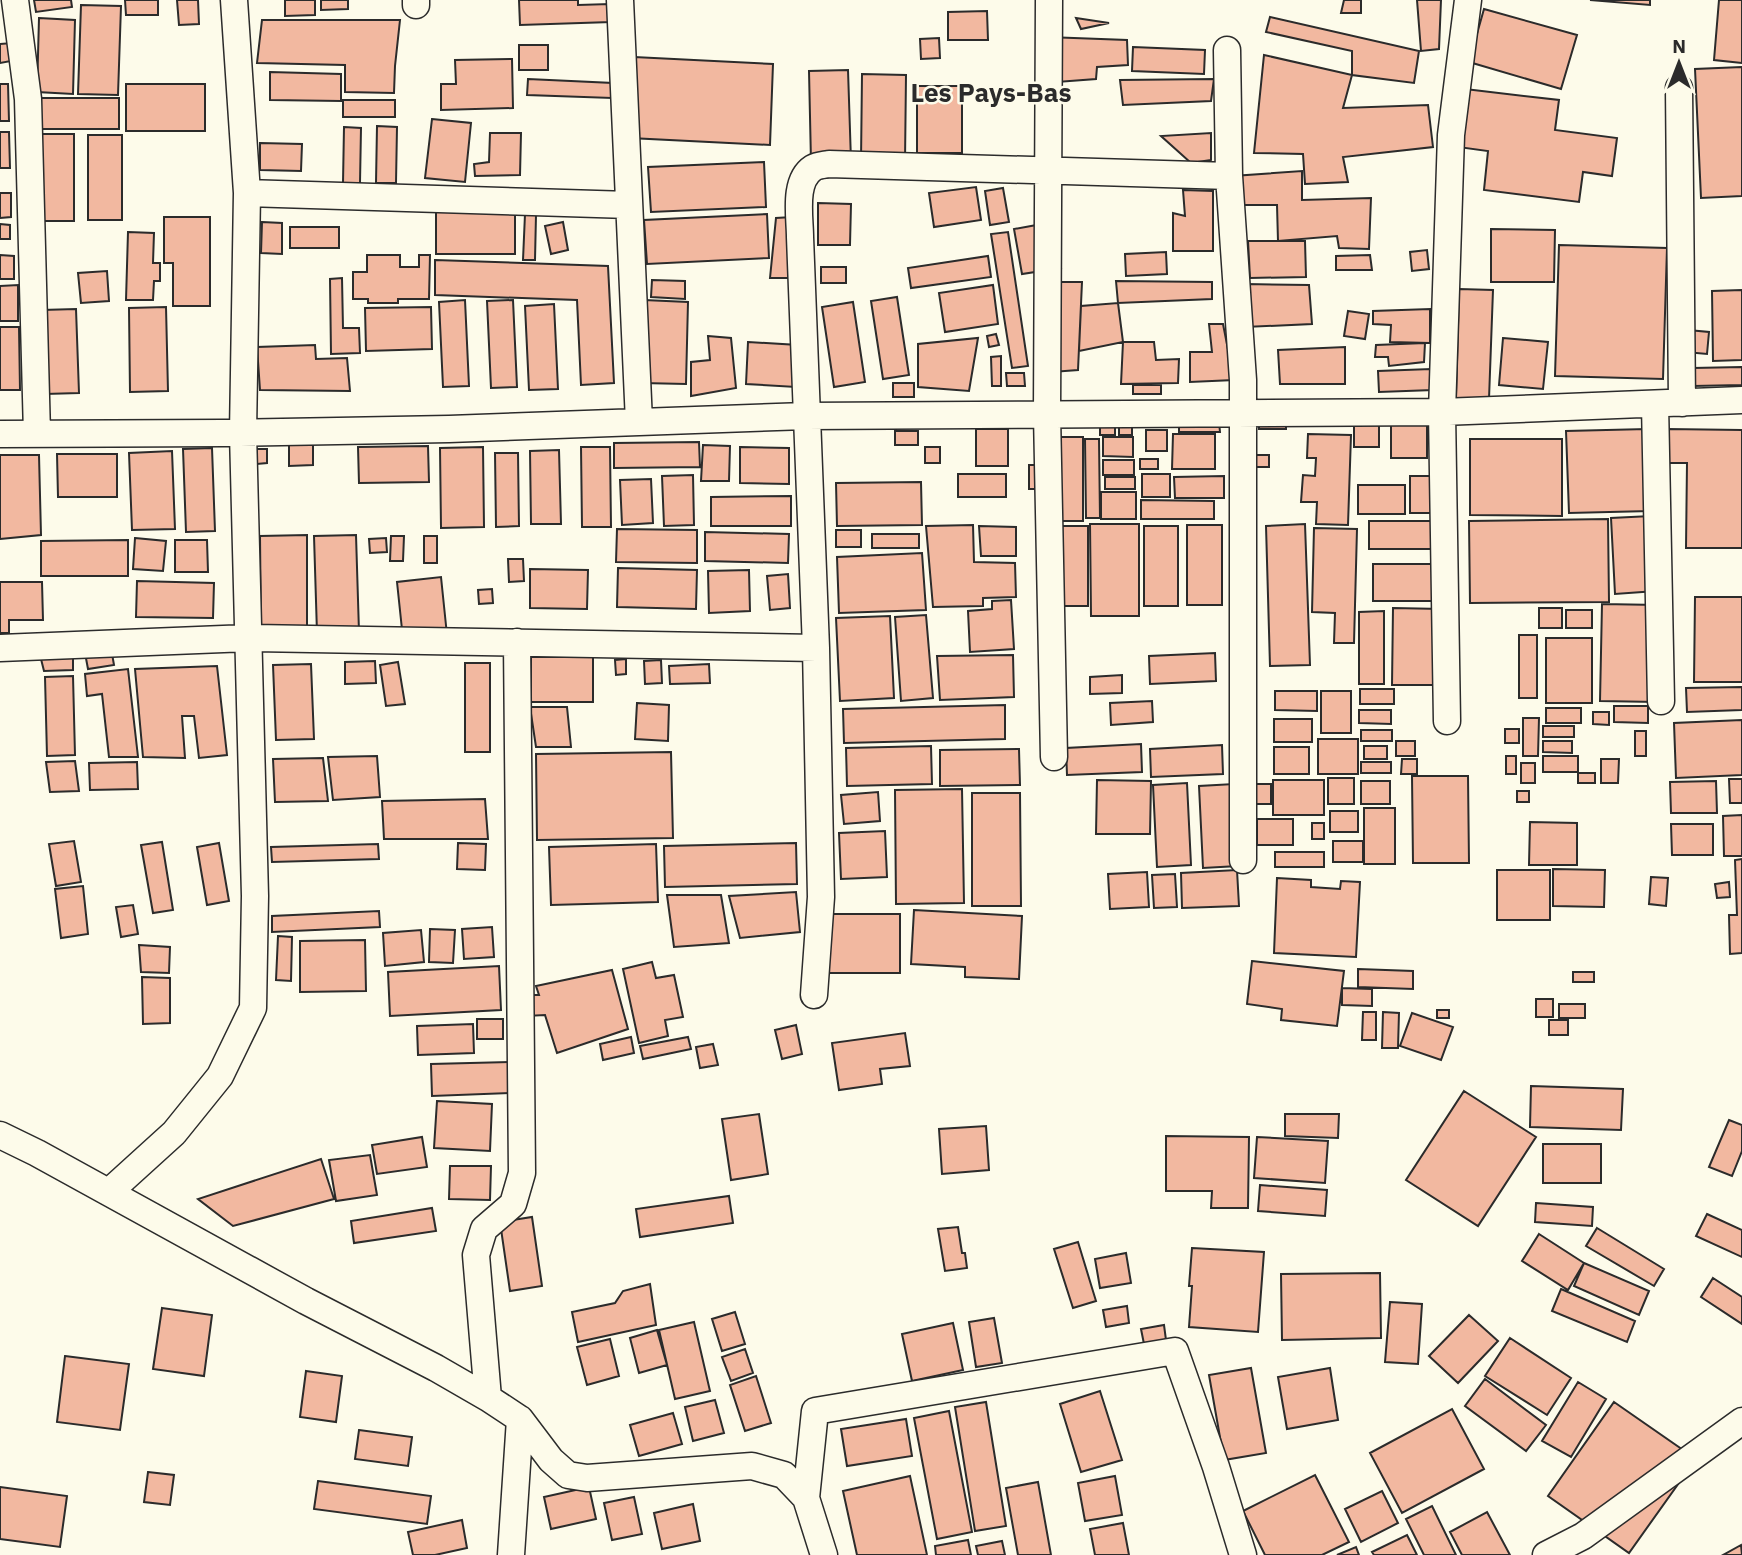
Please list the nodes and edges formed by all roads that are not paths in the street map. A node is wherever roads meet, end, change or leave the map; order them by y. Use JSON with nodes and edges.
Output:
{"nodes":[{"id":1,"x":15,"y":0,"type":"edge"},
{"id":2,"x":234,"y":0,"type":"edge"},
{"id":3,"x":620,"y":0,"type":"edge"},
{"id":4,"x":1049,"y":0,"type":"edge"},
{"id":5,"x":1468,"y":0,"type":"edge"},
{"id":6,"x":1227,"y":50,"type":"dead end"},
{"id":7,"x":1679,"y":88,"type":"dead end"},
{"id":8,"x":1049,"y":171,"type":"junction"},
{"id":9,"x":1229,"y":176,"type":"junction"},
{"id":10,"x":247,"y":193,"type":"junction"},
{"id":11,"x":629,"y":205,"type":"junction"},
{"id":12,"x":1742,"y":400,"type":"edge"},
{"id":13,"x":1682,"y":403,"type":"junction"},
{"id":14,"x":1655,"y":404,"type":"junction"},
{"id":15,"x":1244,"y":412,"type":"junction"},
{"id":16,"x":1442,"y":412,"type":"junction"},
{"id":17,"x":1047,"y":414,"type":"junction"},
{"id":18,"x":806,"y":416,"type":"junction"},
{"id":19,"x":639,"y":422,"type":"junction"},
{"id":20,"x":243,"y":433,"type":"junction"},
{"id":21,"x":0,"y":434,"type":"edge"},
{"id":22,"x":37,"y":434,"type":"junction"},
{"id":23,"x":248,"y":638,"type":"junction"},
{"id":24,"x":517,"y":642,"type":"junction"},
{"id":25,"x":0,"y":648,"type":"edge"},
{"id":26,"x":816,"y":648,"type":"junction"},
{"id":27,"x":1661,"y":701,"type":"dead end"},
{"id":28,"x":1447,"y":721,"type":"dead end"},
{"id":29,"x":1054,"y":757,"type":"dead end"},
{"id":30,"x":1243,"y":860,"type":"dead end"},
{"id":31,"x":814,"y":995,"type":"dead end"},
{"id":32,"x":0,"y":1135,"type":"edge"},
{"id":33,"x":109,"y":1192,"type":"junction"},
{"id":34,"x":488,"y":1398,"type":"junction"},
{"id":35,"x":520,"y":1419,"type":"junction"},
{"id":36,"x":1742,"y":1421,"type":"edge"},
{"id":37,"x":806,"y":1498,"type":"junction"},
{"id":38,"x":511,"y":1555,"type":"edge"},
{"id":39,"x":824,"y":1555,"type":"edge"},
{"id":40,"x":1243,"y":1555,"type":"edge"},
{"id":41,"x":1546,"y":1555,"type":"edge"}],
"edges":[{"from":1,"to":22,"type":"street"},
{"from":2,"to":10,"type":"street"},
{"from":3,"to":11,"type":"street"},
{"from":4,"to":8,"type":"street"},
{"from":5,"to":16,"type":"street"},
{"from":6,"to":9,"type":"street"},
{"from":7,"to":13,"type":"street"},
{"from":8,"to":9,"type":"street"},
{"from":8,"to":17,"type":"street"},
{"from":8,"to":18,"type":"street"},
{"from":9,"to":15,"type":"street"},
{"from":10,"to":11,"type":"street"},
{"from":10,"to":20,"type":"street"},
{"from":11,"to":19,"type":"street"},
{"from":12,"to":13,"type":"street"},
{"from":13,"to":14,"type":"street"},
{"from":14,"to":16,"type":"street"},
{"from":14,"to":27,"type":"street"},
{"from":15,"to":16,"type":"street"},
{"from":15,"to":17,"type":"street"},
{"from":15,"to":30,"type":"street"},
{"from":16,"to":28,"type":"street"},
{"from":17,"to":18,"type":"street"},
{"from":17,"to":29,"type":"street"},
{"from":18,"to":19,"type":"street"},
{"from":18,"to":26,"type":"street"},
{"from":19,"to":20,"type":"street"},
{"from":20,"to":22,"type":"street"},
{"from":20,"to":23,"type":"street"},
{"from":21,"to":22,"type":"street"},
{"from":23,"to":24,"type":"street"},
{"from":23,"to":25,"type":"street"},
{"from":23,"to":33,"type":"street"},
{"from":24,"to":26,"type":"street"},
{"from":24,"to":34,"type":"street"},
{"from":26,"to":31,"type":"street"},
{"from":32,"to":33,"type":"street"},
{"from":33,"to":34,"type":"street"},
{"from":34,"to":35,"type":"street"},
{"from":35,"to":37,"type":"street"},
{"from":35,"to":38,"type":"street"},
{"from":36,"to":41,"type":"street"},
{"from":37,"to":39,"type":"street"},
{"from":37,"to":40,"type":"street"}]}
